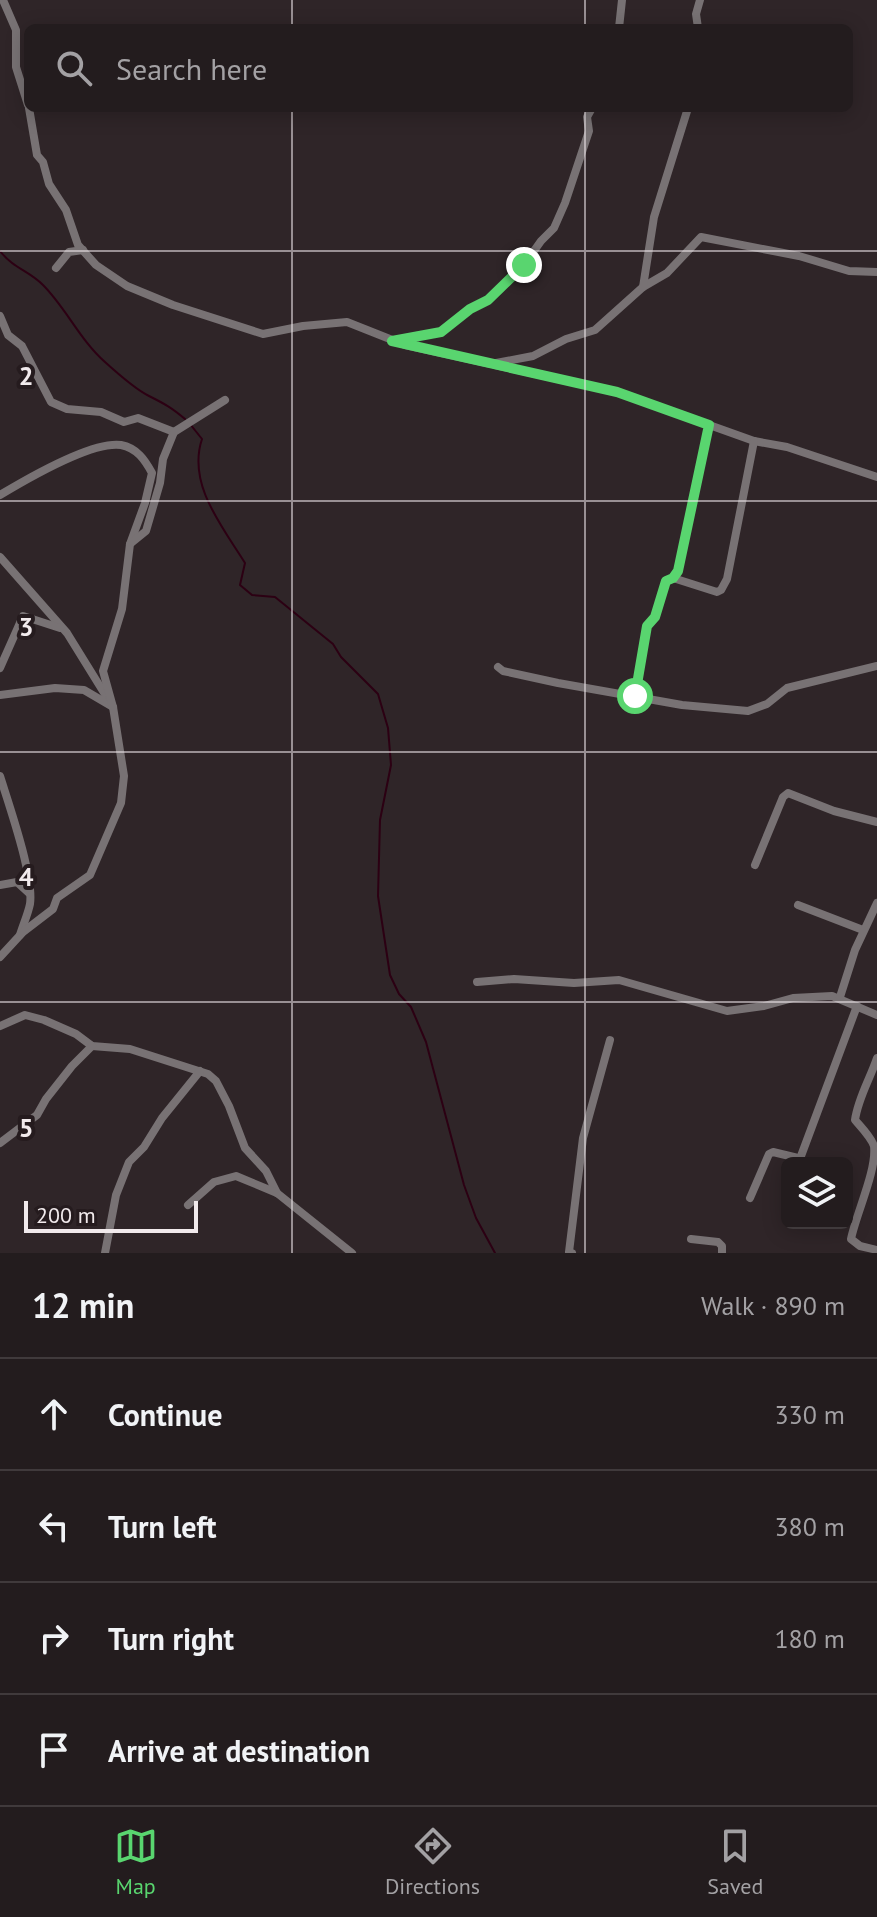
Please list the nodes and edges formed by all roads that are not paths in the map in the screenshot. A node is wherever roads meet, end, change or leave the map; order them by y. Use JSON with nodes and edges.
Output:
{"nodes":[{"id":1,"x":3,"y":0,"type":"edge"},
{"id":2,"x":622,"y":0,"type":"edge"},
{"id":3,"x":700,"y":0,"type":"edge"},
{"id":4,"x":619,"y":24,"type":"edge"},
{"id":5,"x":697,"y":24,"type":"edge"},
{"id":6,"x":24,"y":93,"type":"edge"},
{"id":7,"x":29,"y":112,"type":"edge"},
{"id":8,"x":590,"y":112,"type":"edge"},
{"id":9,"x":687,"y":112,"type":"edge"},
{"id":10,"x":83,"y":250,"type":"junction"},
{"id":11,"x":56,"y":268,"type":"dead end"},
{"id":12,"x":877,"y":272,"type":"edge"},
{"id":13,"x":643,"y":287,"type":"junction"},
{"id":14,"x":0,"y":316,"type":"edge"},
{"id":15,"x":392,"y":341,"type":"junction"},
{"id":16,"x":491,"y":364,"type":"junction"},
{"id":17,"x":225,"y":400,"type":"dead end"},
{"id":18,"x":709,"y":425,"type":"junction"},
{"id":19,"x":174,"y":432,"type":"junction"},
{"id":20,"x":754,"y":441,"type":"junction"},
{"id":21,"x":877,"y":477,"type":"edge"},
{"id":22,"x":0,"y":495,"type":"edge"},
{"id":23,"x":130,"y":544,"type":"junction"},
{"id":24,"x":0,"y":557,"type":"edge"},
{"id":25,"x":673,"y":578,"type":"junction"},
{"id":26,"x":63,"y":629,"type":"junction"},
{"id":27,"x":877,"y":666,"type":"edge"},
{"id":28,"x":498,"y":667,"type":"dead end"},
{"id":29,"x":0,"y":668,"type":"edge"},
{"id":30,"x":0,"y":695,"type":"edge"},
{"id":31,"x":635,"y":696,"type":"junction"},
{"id":32,"x":113,"y":707,"type":"junction"},
{"id":33,"x":0,"y":776,"type":"edge"},
{"id":34,"x":877,"y":822,"type":"edge"},
{"id":35,"x":755,"y":865,"type":"dead end"},
{"id":36,"x":0,"y":885,"type":"edge"},
{"id":37,"x":29,"y":893,"type":"junction"},
{"id":38,"x":877,"y":903,"type":"edge"},
{"id":39,"x":798,"y":905,"type":"dead end"},
{"id":40,"x":863,"y":930,"type":"junction"},
{"id":41,"x":20,"y":935,"type":"junction"},
{"id":42,"x":0,"y":957,"type":"edge"},
{"id":43,"x":477,"y":982,"type":"dead end"},
{"id":44,"x":840,"y":997,"type":"junction"},
{"id":45,"x":857,"y":1006,"type":"junction"},
{"id":46,"x":877,"y":1015,"type":"edge"},
{"id":47,"x":1,"y":1024,"type":"edge"},
{"id":48,"x":610,"y":1040,"type":"dead end"},
{"id":49,"x":92,"y":1046,"type":"junction"},
{"id":50,"x":877,"y":1058,"type":"edge"},
{"id":51,"x":200,"y":1071,"type":"junction"},
{"id":52,"x":0,"y":1143,"type":"edge"},
{"id":53,"x":277,"y":1193,"type":"junction"},
{"id":54,"x":750,"y":1198,"type":"dead end"},
{"id":55,"x":188,"y":1205,"type":"dead end"},
{"id":56,"x":691,"y":1239,"type":"dead end"},
{"id":57,"x":877,"y":1250,"type":"edge"},
{"id":58,"x":105,"y":1253,"type":"edge"},
{"id":59,"x":352,"y":1253,"type":"edge"},
{"id":60,"x":572,"y":1253,"type":"edge"},
{"id":61,"x":722,"y":1253,"type":"edge"}],
"edges":[{"from":1,"to":6,"type":"street"},
{"from":2,"to":4,"type":"street"},
{"from":3,"to":5,"type":"street"},
{"from":7,"to":10,"type":"street"},
{"from":8,"to":15,"type":"street"},
{"from":9,"to":13,"type":"street"},
{"from":10,"to":11,"type":"street"},
{"from":10,"to":15,"type":"street"},
{"from":12,"to":13,"type":"street"},
{"from":13,"to":16,"type":"street"},
{"from":14,"to":19,"type":"street"},
{"from":15,"to":16,"type":"street"},
{"from":16,"to":18,"type":"street"},
{"from":17,"to":19,"type":"street"},
{"from":18,"to":20,"type":"street"},
{"from":18,"to":25,"type":"street"},
{"from":19,"to":23,"type":"street"},
{"from":20,"to":21,"type":"street"},
{"from":20,"to":25,"type":"street"},
{"from":22,"to":23,"type":"street"},
{"from":23,"to":32,"type":"street"},
{"from":24,"to":26,"type":"street"},
{"from":25,"to":31,"type":"street"},
{"from":26,"to":29,"type":"street"},
{"from":26,"to":32,"type":"street"},
{"from":27,"to":31,"type":"street"},
{"from":28,"to":31,"type":"street"},
{"from":30,"to":32,"type":"street"},
{"from":32,"to":41,"type":"street"},
{"from":33,"to":37,"type":"street"},
{"from":34,"to":35,"type":"street"},
{"from":36,"to":37,"type":"street"},
{"from":37,"to":41,"type":"street"},
{"from":38,"to":40,"type":"street"},
{"from":39,"to":40,"type":"street"},
{"from":40,"to":44,"type":"street"},
{"from":41,"to":42,"type":"street"},
{"from":43,"to":44,"type":"street"},
{"from":44,"to":45,"type":"street"},
{"from":45,"to":46,"type":"street"},
{"from":45,"to":54,"type":"street"},
{"from":47,"to":49,"type":"street"},
{"from":48,"to":60,"type":"street"},
{"from":49,"to":51,"type":"street"},
{"from":49,"to":52,"type":"street"},
{"from":50,"to":57,"type":"street"},
{"from":51,"to":53,"type":"street"},
{"from":51,"to":58,"type":"street"},
{"from":53,"to":55,"type":"street"},
{"from":53,"to":59,"type":"street"},
{"from":56,"to":61,"type":"street"}]}
